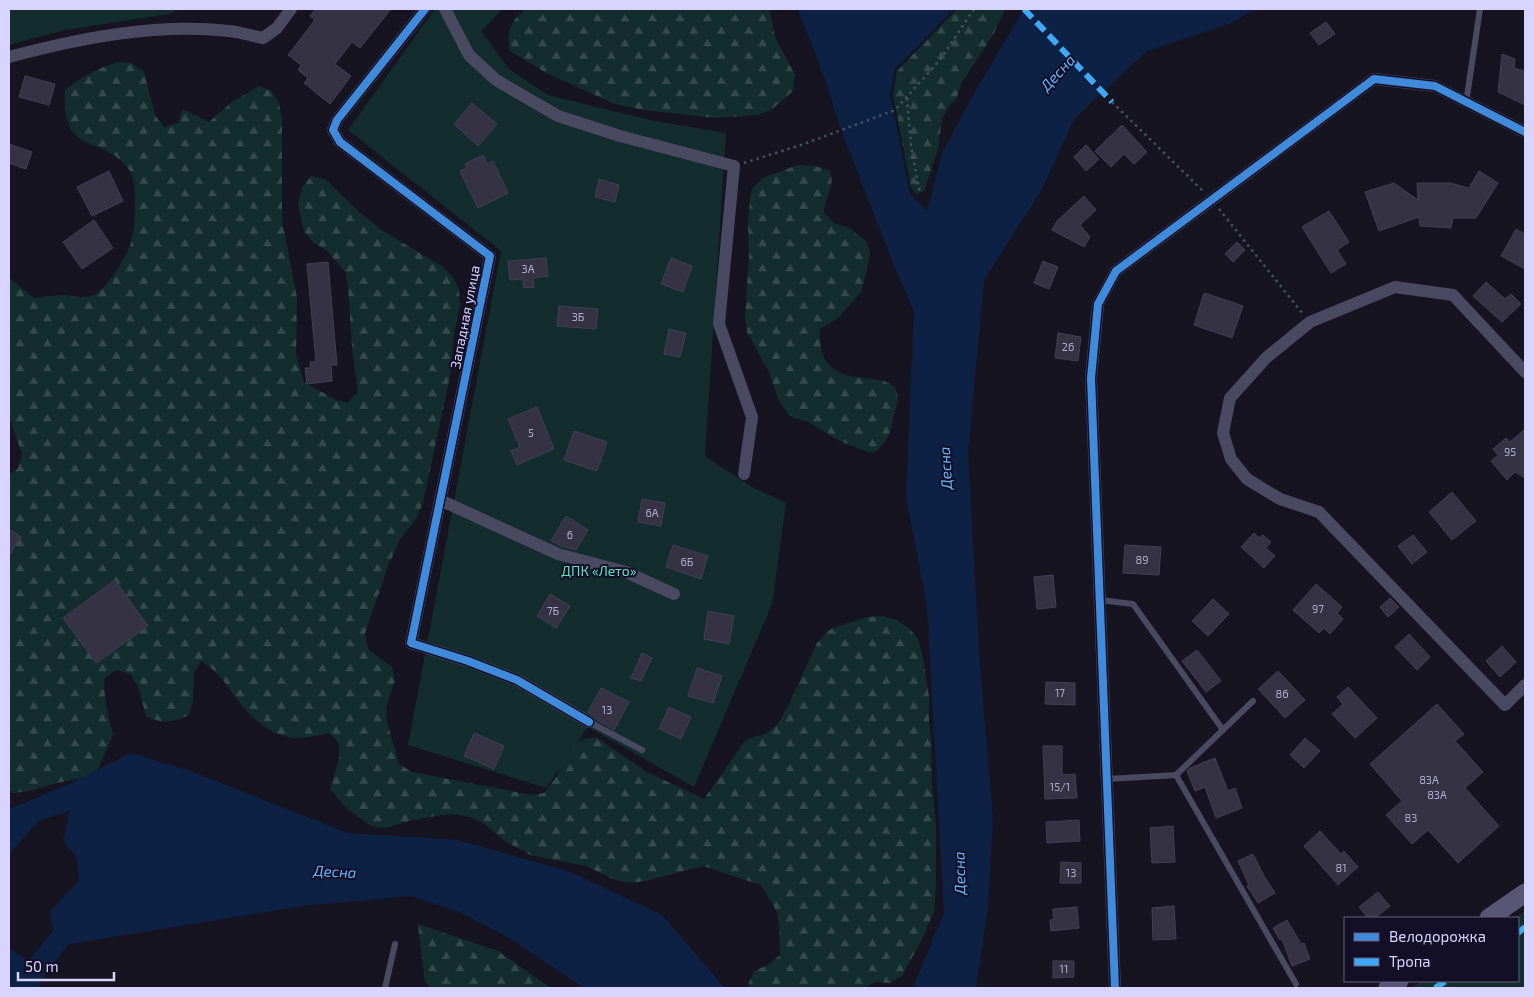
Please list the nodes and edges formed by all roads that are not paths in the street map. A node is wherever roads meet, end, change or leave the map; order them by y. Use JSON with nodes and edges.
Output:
{"nodes":[{"id":1,"x":291,"y":9,"type":"edge"},
{"id":2,"x":425,"y":9,"type":"edge"},
{"id":3,"x":445,"y":9,"type":"edge"},
{"id":4,"x":1480,"y":9,"type":"edge"},
{"id":5,"x":9,"y":57,"type":"edge"},
{"id":6,"x":1466,"y":102,"type":"junction"},
{"id":7,"x":1525,"y":132,"type":"edge"},
{"id":8,"x":1525,"y":372,"type":"edge"},
{"id":9,"x":744,"y":474,"type":"dead end"},
{"id":10,"x":440,"y":500,"type":"junction"},
{"id":11,"x":674,"y":594,"type":"dead end"},
{"id":12,"x":1100,"y":600,"type":"junction"},
{"id":13,"x":1525,"y":685,"type":"edge"},
{"id":14,"x":1253,"y":701,"type":"dead end"},
{"id":15,"x":589,"y":722,"type":"joint"},
{"id":16,"x":1223,"y":730,"type":"junction"},
{"id":17,"x":642,"y":750,"type":"dead end"},
{"id":18,"x":1176,"y":775,"type":"junction"},
{"id":19,"x":1107,"y":779,"type":"junction"},
{"id":20,"x":1525,"y":893,"type":"edge"},
{"id":21,"x":1490,"y":917,"type":"edge"},
{"id":22,"x":395,"y":944,"type":"dead end"},
{"id":23,"x":1296,"y":984,"type":"dead end"},
{"id":24,"x":385,"y":988,"type":"edge"},
{"id":25,"x":1115,"y":988,"type":"edge"}],
"edges":[{"from":1,"to":5,"type":"street"},
{"from":2,"to":10,"type":"street","name":"Западная улица"},
{"from":3,"to":9,"type":"street"},
{"from":4,"to":6,"type":"lane"},
{"from":6,"to":7,"type":"street"},
{"from":6,"to":12,"type":"street"},
{"from":8,"to":13,"type":"street"},
{"from":10,"to":11,"type":"street"},
{"from":10,"to":15,"type":"street","name":"Западная улица"},
{"from":12,"to":16,"type":"lane"},
{"from":12,"to":19,"type":"street"},
{"from":14,"to":16,"type":"lane"},
{"from":15,"to":17,"type":"lane"},
{"from":16,"to":18,"type":"lane"},
{"from":18,"to":19,"type":"lane"},
{"from":18,"to":23,"type":"lane"},
{"from":19,"to":25,"type":"street"},
{"from":20,"to":21,"type":"main road"},
{"from":22,"to":24,"type":"lane"}]}
